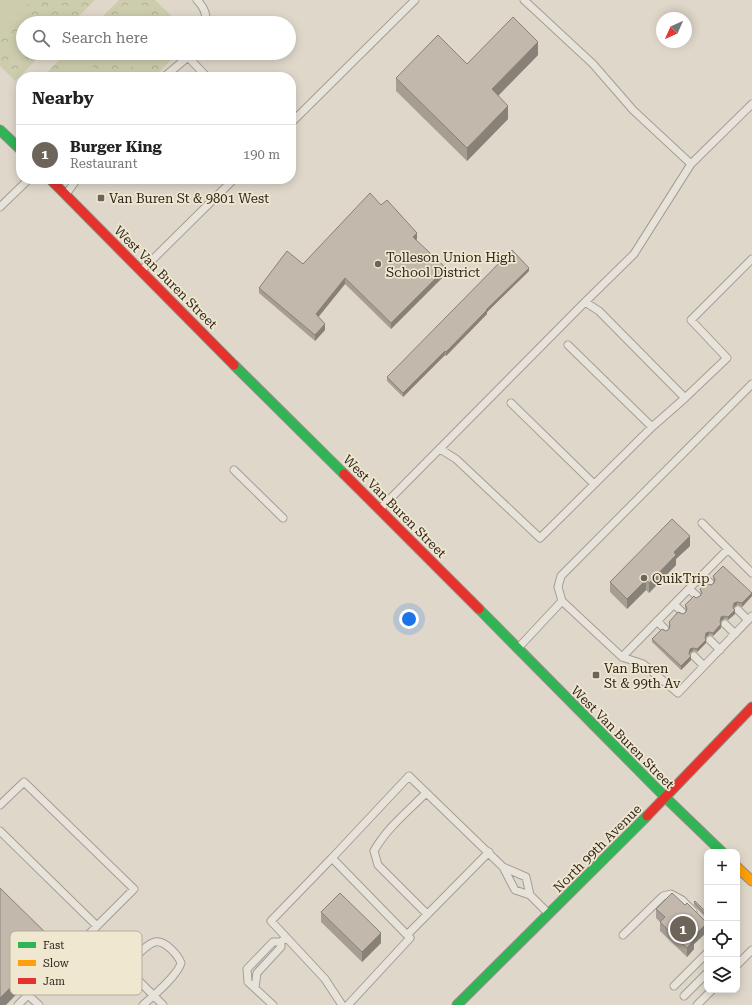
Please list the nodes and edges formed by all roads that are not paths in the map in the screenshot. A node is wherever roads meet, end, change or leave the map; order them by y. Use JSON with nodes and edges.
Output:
{"nodes":[{"id":1,"x":197,"y":0,"type":"edge"},
{"id":2,"x":415,"y":0,"type":"edge"},
{"id":3,"x":524,"y":0,"type":"edge"},
{"id":4,"x":206,"y":16,"type":"edge"},
{"id":5,"x":184,"y":60,"type":"edge"},
{"id":6,"x":194,"y":60,"type":"edge"},
{"id":7,"x":170,"y":72,"type":"edge"},
{"id":8,"x":203,"y":72,"type":"edge"},
{"id":9,"x":752,"y":104,"type":"edge"},
{"id":10,"x":296,"y":118,"type":"edge"},
{"id":11,"x":0,"y":130,"type":"edge"},
{"id":12,"x":16,"y":145,"type":"edge"},
{"id":13,"x":691,"y":164,"type":"junction"},
{"id":14,"x":24,"y":184,"type":"edge"},
{"id":15,"x":55,"y":184,"type":"edge"},
{"id":16,"x":74,"y":184,"type":"edge"},
{"id":17,"x":229,"y":184,"type":"edge"},
{"id":18,"x":66,"y":194,"type":"junction"},
{"id":19,"x":0,"y":207,"type":"edge"},
{"id":20,"x":752,"y":259,"type":"edge"},
{"id":21,"x":746,"y":265,"type":"junction"},
{"id":22,"x":752,"y":271,"type":"edge"},
{"id":23,"x":141,"y":272,"type":"junction"},
{"id":24,"x":585,"y":302,"type":"junction"},
{"id":25,"x":568,"y":345,"type":"dead end"},
{"id":26,"x":752,"y":384,"type":"edge"},
{"id":27,"x":746,"y":390,"type":"junction"},
{"id":28,"x":752,"y":395,"type":"edge"},
{"id":29,"x":685,"y":398,"type":"junction"},
{"id":30,"x":511,"y":403,"type":"dead end"},
{"id":31,"x":652,"y":427,"type":"junction"},
{"id":32,"x":440,"y":449,"type":"junction"},
{"id":33,"x":234,"y":470,"type":"dead end"},
{"id":34,"x":594,"y":484,"type":"junction"},
{"id":35,"x":380,"y":509,"type":"junction"},
{"id":36,"x":283,"y":518,"type":"dead end"},
{"id":37,"x":702,"y":523,"type":"dead end"},
{"id":38,"x":728,"y":549,"type":"junction"},
{"id":39,"x":752,"y":573,"type":"edge"},
{"id":40,"x":702,"y":575,"type":"junction"},
{"id":41,"x":710,"y":583,"type":"edge"},
{"id":42,"x":689,"y":589,"type":"junction"},
{"id":43,"x":697,"y":596,"type":"edge"},
{"id":44,"x":562,"y":601,"type":"junction"},
{"id":45,"x":674,"y":604,"type":"junction"},
{"id":46,"x":738,"y":610,"type":"dead end"},
{"id":47,"x":682,"y":612,"type":"edge"},
{"id":48,"x":750,"y":618,"type":"edge"},
{"id":49,"x":657,"y":621,"type":"junction"},
{"id":50,"x":725,"y":624,"type":"dead end"},
{"id":51,"x":665,"y":629,"type":"edge"},
{"id":52,"x":734,"y":634,"type":"junction"},
{"id":53,"x":710,"y":640,"type":"dead end"},
{"id":54,"x":517,"y":649,"type":"junction"},
{"id":55,"x":720,"y":650,"type":"junction"},
{"id":56,"x":694,"y":656,"type":"dead end"},
{"id":57,"x":622,"y":657,"type":"junction"},
{"id":58,"x":704,"y":666,"type":"junction"},
{"id":59,"x":752,"y":707,"type":"edge"},
{"id":60,"x":426,"y":793,"type":"junction"},
{"id":61,"x":666,"y":798,"type":"junction"},
{"id":62,"x":0,"y":805,"type":"edge"},
{"id":63,"x":0,"y":831,"type":"edge"},
{"id":64,"x":719,"y":849,"type":"edge"},
{"id":65,"x":489,"y":852,"type":"junction"},
{"id":66,"x":332,"y":858,"type":"junction"},
{"id":67,"x":503,"y":867,"type":"junction"},
{"id":68,"x":740,"y":870,"type":"edge"},
{"id":69,"x":752,"y":881,"type":"edge"},
{"id":70,"x":530,"y":895,"type":"junction"},
{"id":71,"x":427,"y":914,"type":"junction"},
{"id":72,"x":549,"y":914,"type":"junction"},
{"id":73,"x":697,"y":915,"type":"edge"},
{"id":74,"x":97,"y":926,"type":"junction"},
{"id":75,"x":92,"y":931,"type":"edge"},
{"id":76,"x":407,"y":935,"type":"junction"},
{"id":77,"x":623,"y":935,"type":"dead end"},
{"id":78,"x":283,"y":939,"type":"junction"},
{"id":79,"x":752,"y":950,"type":"edge"},
{"id":80,"x":142,"y":951,"type":"edge"},
{"id":81,"x":704,"y":956,"type":"edge"},
{"id":82,"x":740,"y":962,"type":"edge"},
{"id":83,"x":704,"y":976,"type":"edge"},
{"id":84,"x":142,"y":984,"type":"edge"},
{"id":85,"x":674,"y":986,"type":"dead end"},
{"id":86,"x":255,"y":988,"type":"junction"},
{"id":87,"x":709,"y":993,"type":"edge"},
{"id":88,"x":28,"y":995,"type":"joint"},
{"id":89,"x":153,"y":995,"type":"junction"},
{"id":90,"x":684,"y":996,"type":"dead end"},
{"id":91,"x":18,"y":1005,"type":"edge"},
{"id":92,"x":39,"y":1005,"type":"edge"},
{"id":93,"x":143,"y":1005,"type":"edge"},
{"id":94,"x":163,"y":1005,"type":"edge"},
{"id":95,"x":273,"y":1005,"type":"edge"},
{"id":96,"x":342,"y":1005,"type":"edge"},
{"id":97,"x":348,"y":1005,"type":"edge"},
{"id":98,"x":457,"y":1005,"type":"edge"},
{"id":99,"x":698,"y":1005,"type":"edge"}],
"edges":[{"from":1,"to":4,"type":"lane"},
{"from":2,"to":10,"type":"lane"},
{"from":3,"to":13,"type":"lane"},
{"from":5,"to":7,"type":"lane"},
{"from":6,"to":8,"type":"lane"},
{"from":9,"to":13,"type":"lane"},
{"from":11,"to":12,"type":"main road"},
{"from":13,"to":24,"type":"lane"},
{"from":14,"to":19,"type":"lane"},
{"from":15,"to":18,"type":"main road","name":"West Van Buren Street"},
{"from":16,"to":18,"type":"lane"},
{"from":17,"to":23,"type":"lane"},
{"from":18,"to":23,"type":"main road","name":"West Van Buren Street"},
{"from":20,"to":21,"type":"lane"},
{"from":21,"to":22,"type":"lane"},
{"from":21,"to":29,"type":"lane"},
{"from":23,"to":35,"type":"main road","name":"West Van Buren Street"},
{"from":24,"to":29,"type":"lane"},
{"from":24,"to":32,"type":"lane"},
{"from":25,"to":31,"type":"lane"},
{"from":26,"to":27,"type":"lane"},
{"from":27,"to":28,"type":"lane"},
{"from":27,"to":44,"type":"lane"},
{"from":29,"to":31,"type":"lane"},
{"from":30,"to":34,"type":"lane"},
{"from":31,"to":34,"type":"lane"},
{"from":32,"to":34,"type":"lane"},
{"from":32,"to":35,"type":"lane"},
{"from":33,"to":36,"type":"lane"},
{"from":35,"to":54,"type":"main road","name":"West Van Buren Street"},
{"from":37,"to":38,"type":"lane"},
{"from":38,"to":39,"type":"lane"},
{"from":38,"to":40,"type":"lane"},
{"from":40,"to":41,"type":"lane"},
{"from":40,"to":42,"type":"lane"},
{"from":42,"to":43,"type":"lane"},
{"from":42,"to":45,"type":"lane"},
{"from":44,"to":54,"type":"lane"},
{"from":44,"to":57,"type":"lane"},
{"from":45,"to":47,"type":"lane"},
{"from":45,"to":49,"type":"lane"},
{"from":46,"to":48,"type":"lane"},
{"from":48,"to":52,"type":"lane"},
{"from":49,"to":51,"type":"lane"},
{"from":49,"to":57,"type":"lane"},
{"from":50,"to":52,"type":"lane"},
{"from":52,"to":55,"type":"lane"},
{"from":53,"to":55,"type":"lane"},
{"from":54,"to":61,"type":"main road","name":"West Van Buren Street"},
{"from":55,"to":58,"type":"lane"},
{"from":56,"to":58,"type":"lane"},
{"from":57,"to":58,"type":"lane"},
{"from":59,"to":61,"type":"main road","name":"North 99th Avenue"},
{"from":60,"to":65,"type":"lane"},
{"from":60,"to":66,"type":"lane"},
{"from":60,"to":71,"type":"lane"},
{"from":61,"to":64,"type":"main road","name":"West Van Buren Street"},
{"from":61,"to":72,"type":"main road","name":"North 99th Avenue"},
{"from":62,"to":74,"type":"lane"},
{"from":63,"to":74,"type":"lane"},
{"from":65,"to":67,"type":"lane"},
{"from":65,"to":71,"type":"lane"},
{"from":66,"to":76,"type":"lane"},
{"from":66,"to":78,"type":"lane"},
{"from":67,"to":70,"type":"lane"},
{"from":67,"to":70,"type":"lane"},
{"from":68,"to":69,"type":"main road"},
{"from":70,"to":72,"type":"lane"},
{"from":71,"to":76,"type":"lane"},
{"from":72,"to":98,"type":"main road","name":"North 99th Avenue"},
{"from":73,"to":77,"type":"lane"},
{"from":74,"to":75,"type":"lane"},
{"from":76,"to":97,"type":"lane"},
{"from":78,"to":86,"type":"lane"},
{"from":78,"to":86,"type":"lane"},
{"from":78,"to":96,"type":"lane"},
{"from":79,"to":82,"type":"lane"},
{"from":80,"to":89,"type":"lane"},
{"from":81,"to":85,"type":"lane"},
{"from":83,"to":90,"type":"lane"},
{"from":84,"to":89,"type":"lane"},
{"from":86,"to":95,"type":"lane"},
{"from":87,"to":99,"type":"lane"},
{"from":88,"to":91,"type":"lane"},
{"from":88,"to":92,"type":"lane"},
{"from":89,"to":93,"type":"lane"},
{"from":89,"to":94,"type":"lane"}]}
